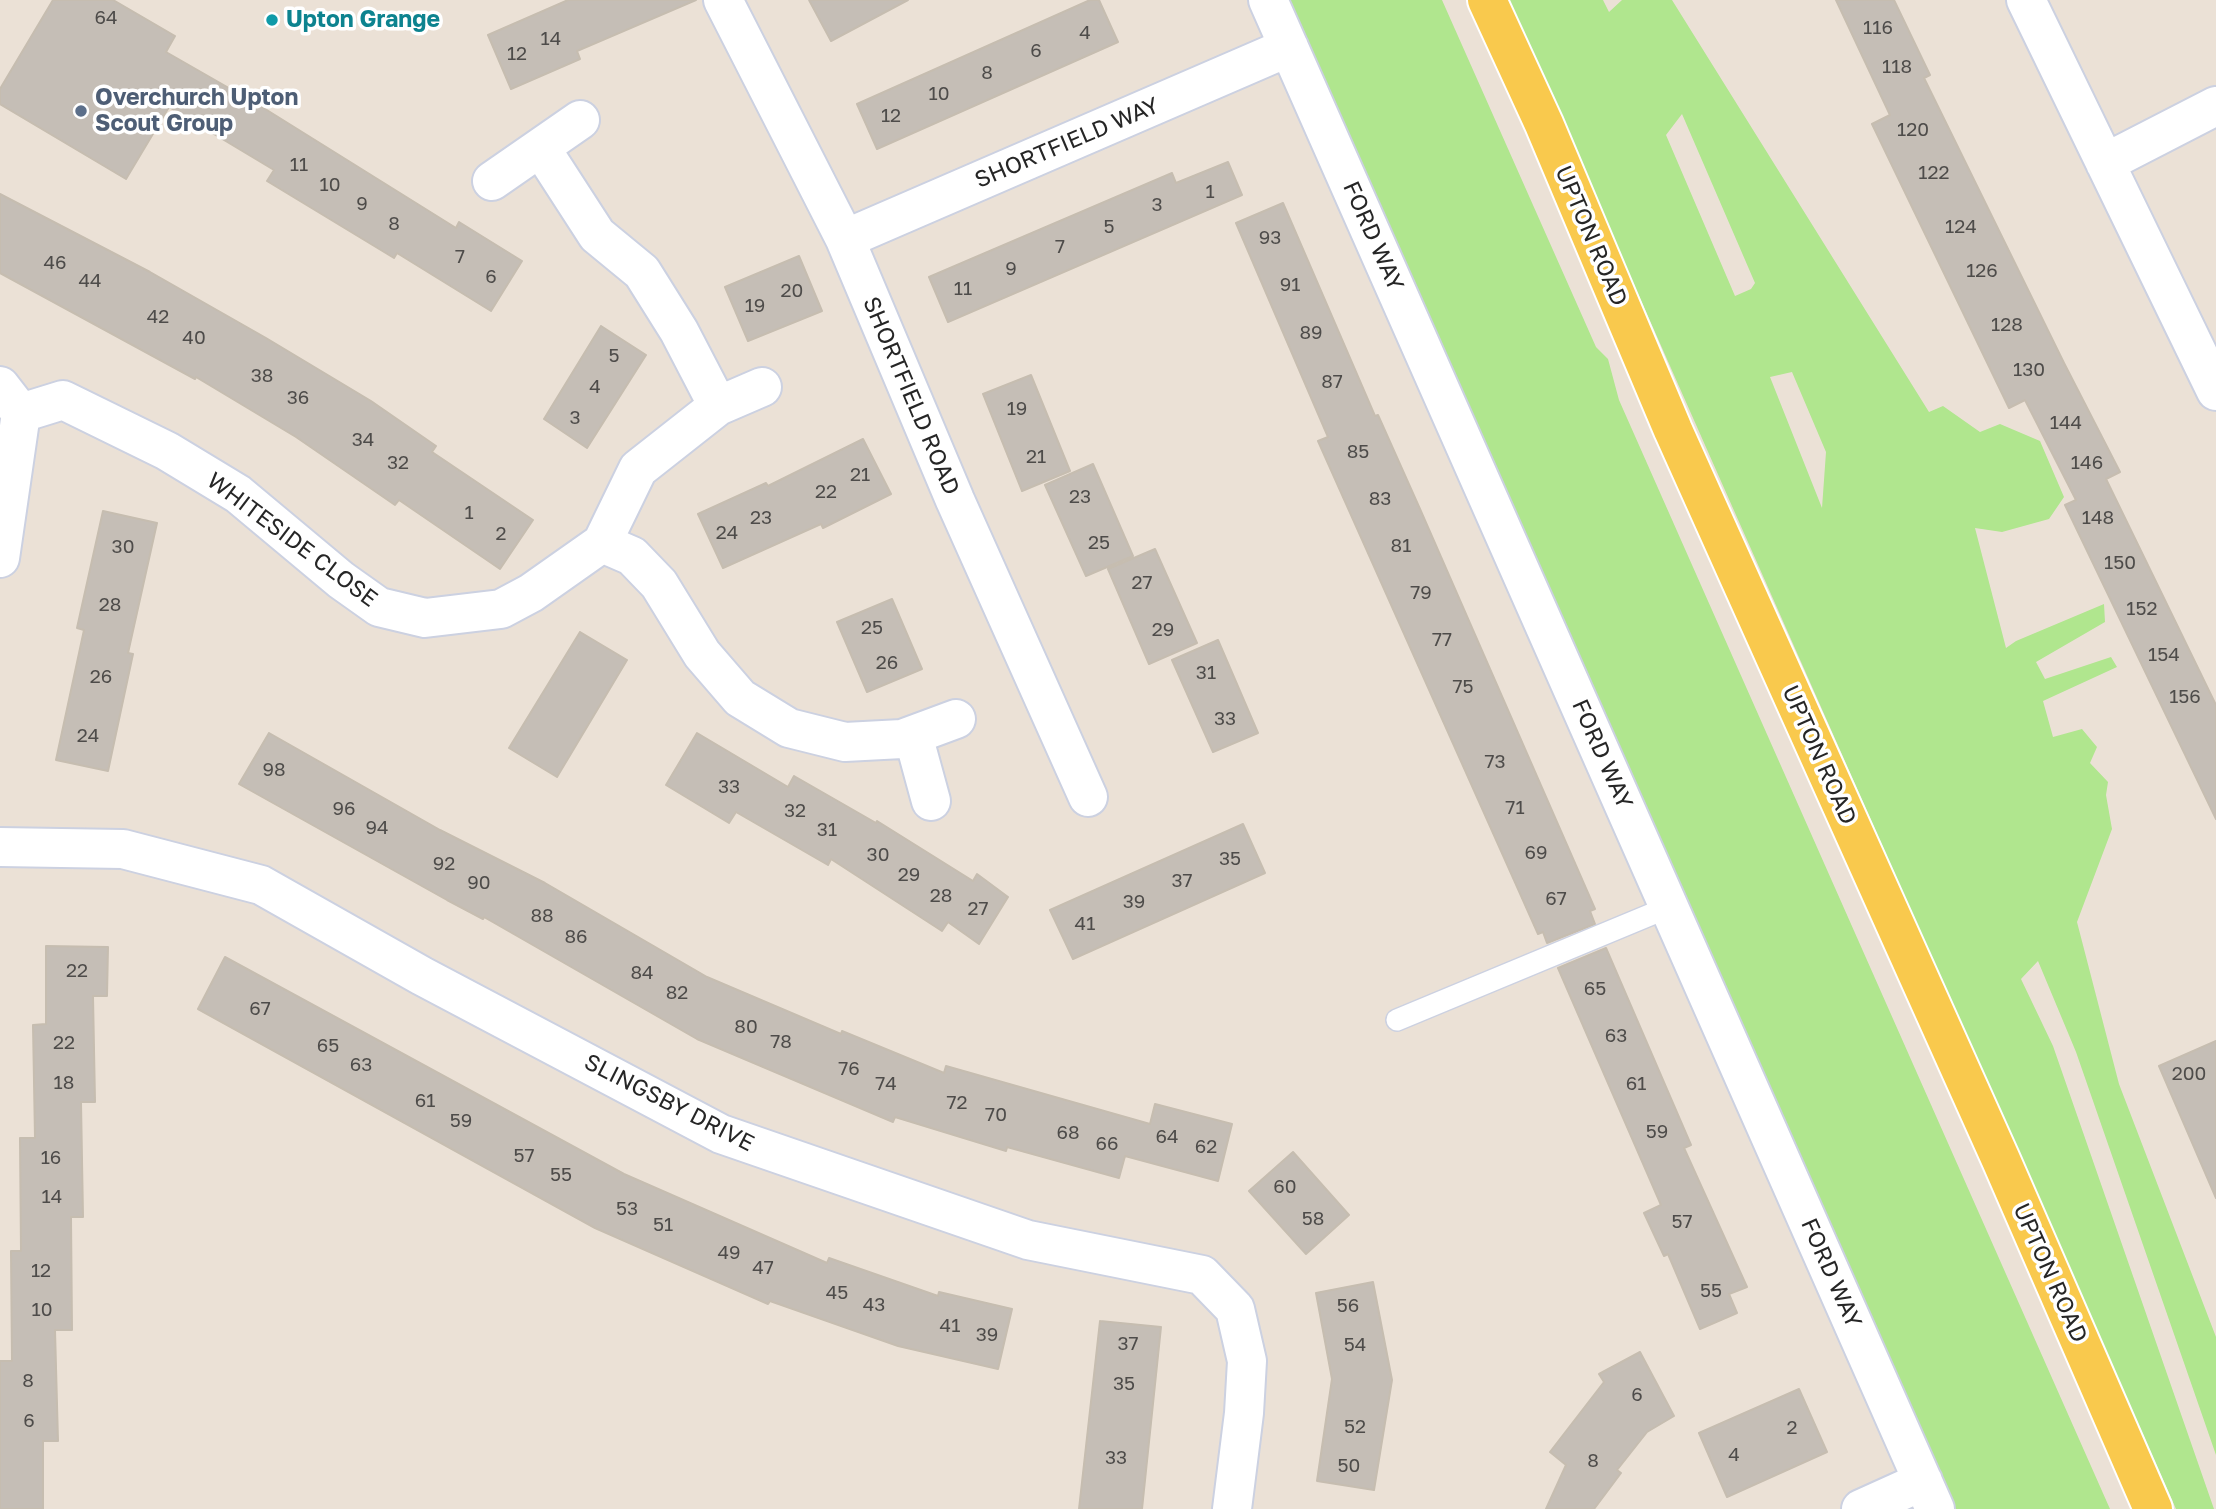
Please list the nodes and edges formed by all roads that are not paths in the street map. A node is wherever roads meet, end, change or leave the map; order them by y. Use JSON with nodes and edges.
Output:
{"nodes":[{"id":1,"x":723,"y":0,"type":"edge"},
{"id":2,"x":1268,"y":0,"type":"edge"},
{"id":3,"x":1487,"y":0,"type":"edge"},
{"id":4,"x":2026,"y":0,"type":"edge"},
{"id":5,"x":1289,"y":47,"type":"junction"},
{"id":6,"x":2216,"y":106,"type":"edge"},
{"id":7,"x":580,"y":120,"type":"dead end"},
{"id":8,"x":542,"y":150,"type":"junction"},
{"id":9,"x":2105,"y":163,"type":"junction"},
{"id":10,"x":492,"y":181,"type":"dead end"},
{"id":11,"x":845,"y":239,"type":"junction"},
{"id":12,"x":762,"y":387,"type":"dead end"},
{"id":13,"x":2216,"y":391,"type":"edge"},
{"id":14,"x":11,"y":400,"type":"edge"},
{"id":15,"x":718,"y":406,"type":"junction"},
{"id":16,"x":602,"y":543,"type":"junction"},
{"id":17,"x":0,"y":558,"type":"edge"},
{"id":18,"x":956,"y":719,"type":"dead end"},
{"id":19,"x":913,"y":735,"type":"junction"},
{"id":20,"x":1088,"y":797,"type":"dead end"},
{"id":21,"x":931,"y":802,"type":"dead end"},
{"id":22,"x":0,"y":847,"type":"edge"},
{"id":23,"x":1669,"y":907,"type":"junction"},
{"id":24,"x":1397,"y":1020,"type":"dead end"},
{"id":25,"x":1929,"y":1495,"type":"edge"},
{"id":26,"x":1233,"y":1509,"type":"edge"},
{"id":27,"x":1861,"y":1509,"type":"edge"},
{"id":28,"x":2153,"y":1509,"type":"edge"}],
"edges":[{"from":1,"to":11,"type":"street","name":"SHORTFIELD ROAD"},
{"from":2,"to":5,"type":"street","name":"FORD WAY"},
{"from":3,"to":28,"type":"main road","name":"UPTON ROAD"},
{"from":4,"to":9,"type":"street"},
{"from":5,"to":11,"type":"street","name":"SHORTFIELD WAY"},
{"from":5,"to":23,"type":"street","name":"FORD WAY"},
{"from":6,"to":9,"type":"street"},
{"from":7,"to":8,"type":"street"},
{"from":8,"to":10,"type":"street"},
{"from":8,"to":15,"type":"street"},
{"from":9,"to":13,"type":"street"},
{"from":11,"to":20,"type":"street","name":"SHORTFIELD ROAD"},
{"from":12,"to":15,"type":"street","name":"WHITESIDE CLOSE"},
{"from":14,"to":16,"type":"street","name":"WHITESIDE CLOSE"},
{"from":14,"to":17,"type":"street"},
{"from":15,"to":16,"type":"street","name":"WHITESIDE CLOSE"},
{"from":16,"to":19,"type":"street"},
{"from":18,"to":19,"type":"street"},
{"from":19,"to":21,"type":"street"},
{"from":22,"to":26,"type":"street","name":"SLINGSBY DRIVE"},
{"from":23,"to":24,"type":"lane"},
{"from":23,"to":25,"type":"street","name":"FORD WAY"},
{"from":25,"to":27,"type":"street"}]}
